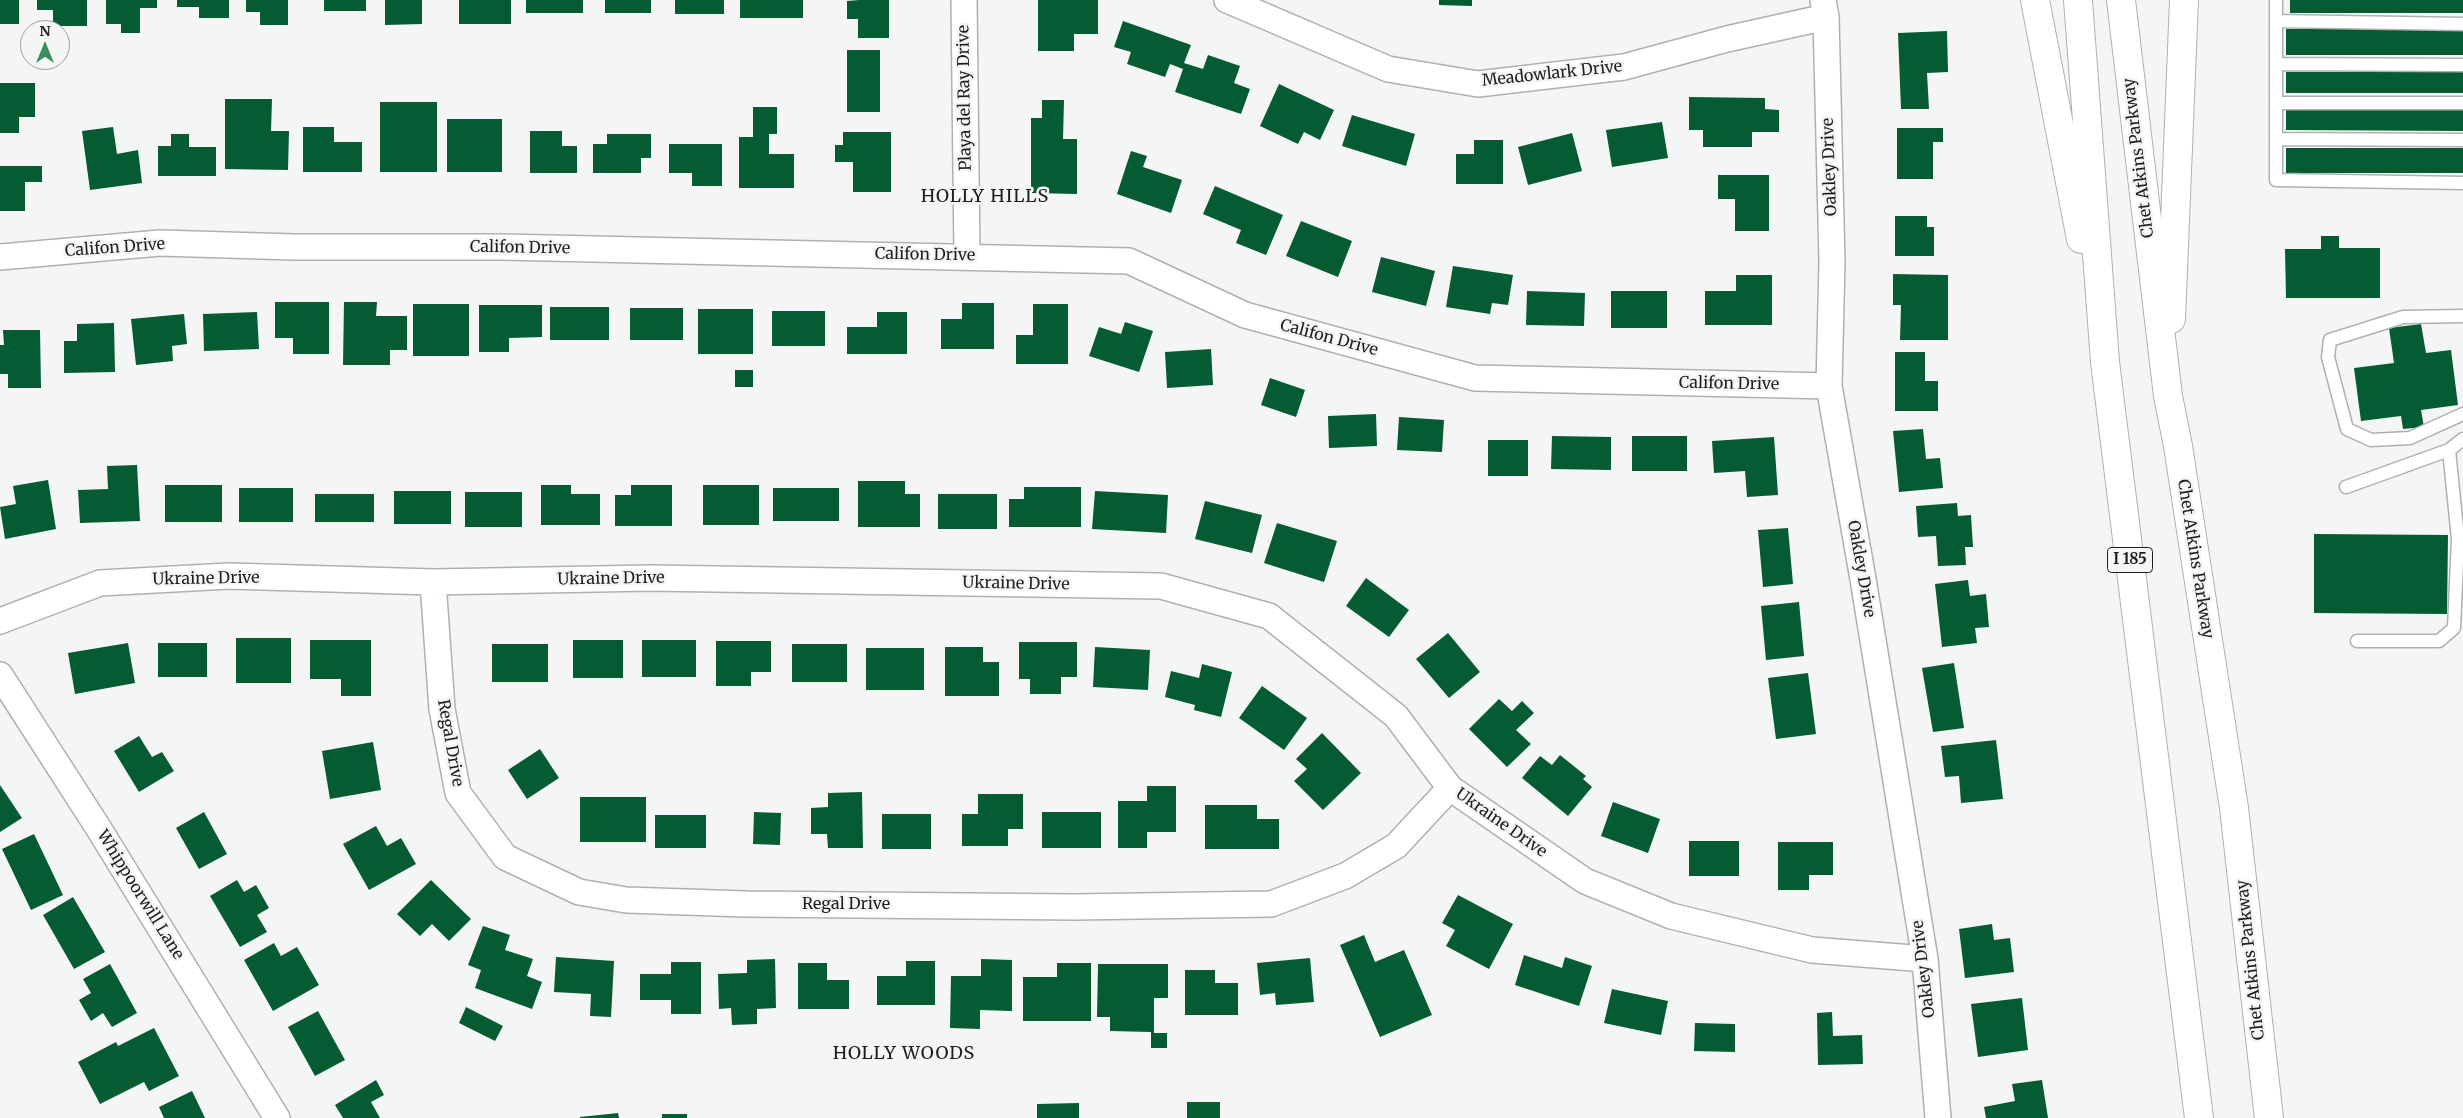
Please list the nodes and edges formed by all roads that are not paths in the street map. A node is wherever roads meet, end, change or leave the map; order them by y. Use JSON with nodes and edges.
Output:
{"nodes":[{"id":1,"x":964,"y":0,"type":"edge"},
{"id":2,"x":1227,"y":0,"type":"edge"},
{"id":3,"x":2035,"y":0,"type":"edge"},
{"id":4,"x":2078,"y":0,"type":"edge"},
{"id":5,"x":2121,"y":0,"type":"edge"},
{"id":6,"x":2184,"y":0,"type":"edge"},
{"id":7,"x":2276,"y":0,"type":"edge"},
{"id":8,"x":1824,"y":9,"type":"edge"},
{"id":9,"x":2276,"y":21,"type":"junction"},
{"id":10,"x":2463,"y":24,"type":"edge"},
{"id":11,"x":2276,"y":64,"type":"junction"},
{"id":12,"x":2463,"y":66,"type":"edge"},
{"id":13,"x":2276,"y":103,"type":"junction"},
{"id":14,"x":2463,"y":103,"type":"edge"},
{"id":15,"x":2276,"y":139,"type":"junction"},
{"id":16,"x":2463,"y":140,"type":"edge"},
{"id":17,"x":2463,"y":182,"type":"edge"},
{"id":18,"x":967,"y":256,"type":"junction"},
{"id":19,"x":0,"y":257,"type":"edge"},
{"id":20,"x":2463,"y":316,"type":"edge"},
{"id":21,"x":2105,"y":362,"type":"junction"},
{"id":22,"x":1829,"y":386,"type":"junction"},
{"id":23,"x":2168,"y":396,"type":"junction"},
{"id":24,"x":2463,"y":414,"type":"edge"},
{"id":25,"x":2463,"y":439,"type":"edge"},
{"id":26,"x":2449,"y":450,"type":"junction"},
{"id":27,"x":2346,"y":487,"type":"dead end"},
{"id":28,"x":433,"y":582,"type":"junction"},
{"id":29,"x":0,"y":621,"type":"edge"},
{"id":30,"x":2357,"y":640,"type":"dead end"},
{"id":31,"x":0,"y":675,"type":"edge"},
{"id":32,"x":1450,"y":788,"type":"junction"},
{"id":33,"x":1925,"y":960,"type":"junction"},
{"id":34,"x":277,"y":1118,"type":"edge"},
{"id":35,"x":1938,"y":1118,"type":"edge"},
{"id":36,"x":2199,"y":1118,"type":"edge"},
{"id":37,"x":2269,"y":1118,"type":"edge"}],
"edges":[{"from":1,"to":18,"type":"street","name":"Playa del Ray Drive"},
{"from":2,"to":8,"type":"street","name":"Meadowlark Drive"},
{"from":3,"to":21,"type":"highway"},
{"from":4,"to":21,"type":"highway","number":"I 185"},
{"from":5,"to":23,"type":"highway","name":"Chet Atkins Parkway"},
{"from":6,"to":23,"type":"highway"},
{"from":7,"to":9,"type":"lane"},
{"from":8,"to":22,"type":"street","name":"Oakley Drive"},
{"from":9,"to":10,"type":"lane"},
{"from":9,"to":11,"type":"lane"},
{"from":11,"to":12,"type":"lane"},
{"from":11,"to":13,"type":"lane"},
{"from":13,"to":14,"type":"lane"},
{"from":13,"to":15,"type":"lane"},
{"from":15,"to":16,"type":"lane"},
{"from":15,"to":17,"type":"lane"},
{"from":18,"to":19,"type":"street","name":"Califon Drive"},
{"from":18,"to":22,"type":"street","name":"Califon Drive"},
{"from":20,"to":24,"type":"lane"},
{"from":21,"to":36,"type":"highway","number":"I 185"},
{"from":22,"to":33,"type":"street","name":"Oakley Drive"},
{"from":23,"to":37,"type":"highway","name":"Chet Atkins Parkway"},
{"from":25,"to":26,"type":"lane"},
{"from":26,"to":27,"type":"lane"},
{"from":26,"to":30,"type":"lane"},
{"from":28,"to":29,"type":"street","name":"Ukraine Drive"},
{"from":28,"to":32,"type":"street","name":"Ukraine Drive"},
{"from":28,"to":32,"type":"street","name":"Regal Drive"},
{"from":31,"to":34,"type":"street","name":"Whippoorwill Lane"},
{"from":32,"to":33,"type":"street","name":"Ukraine Drive"},
{"from":33,"to":35,"type":"street","name":"Oakley Drive"}]}
